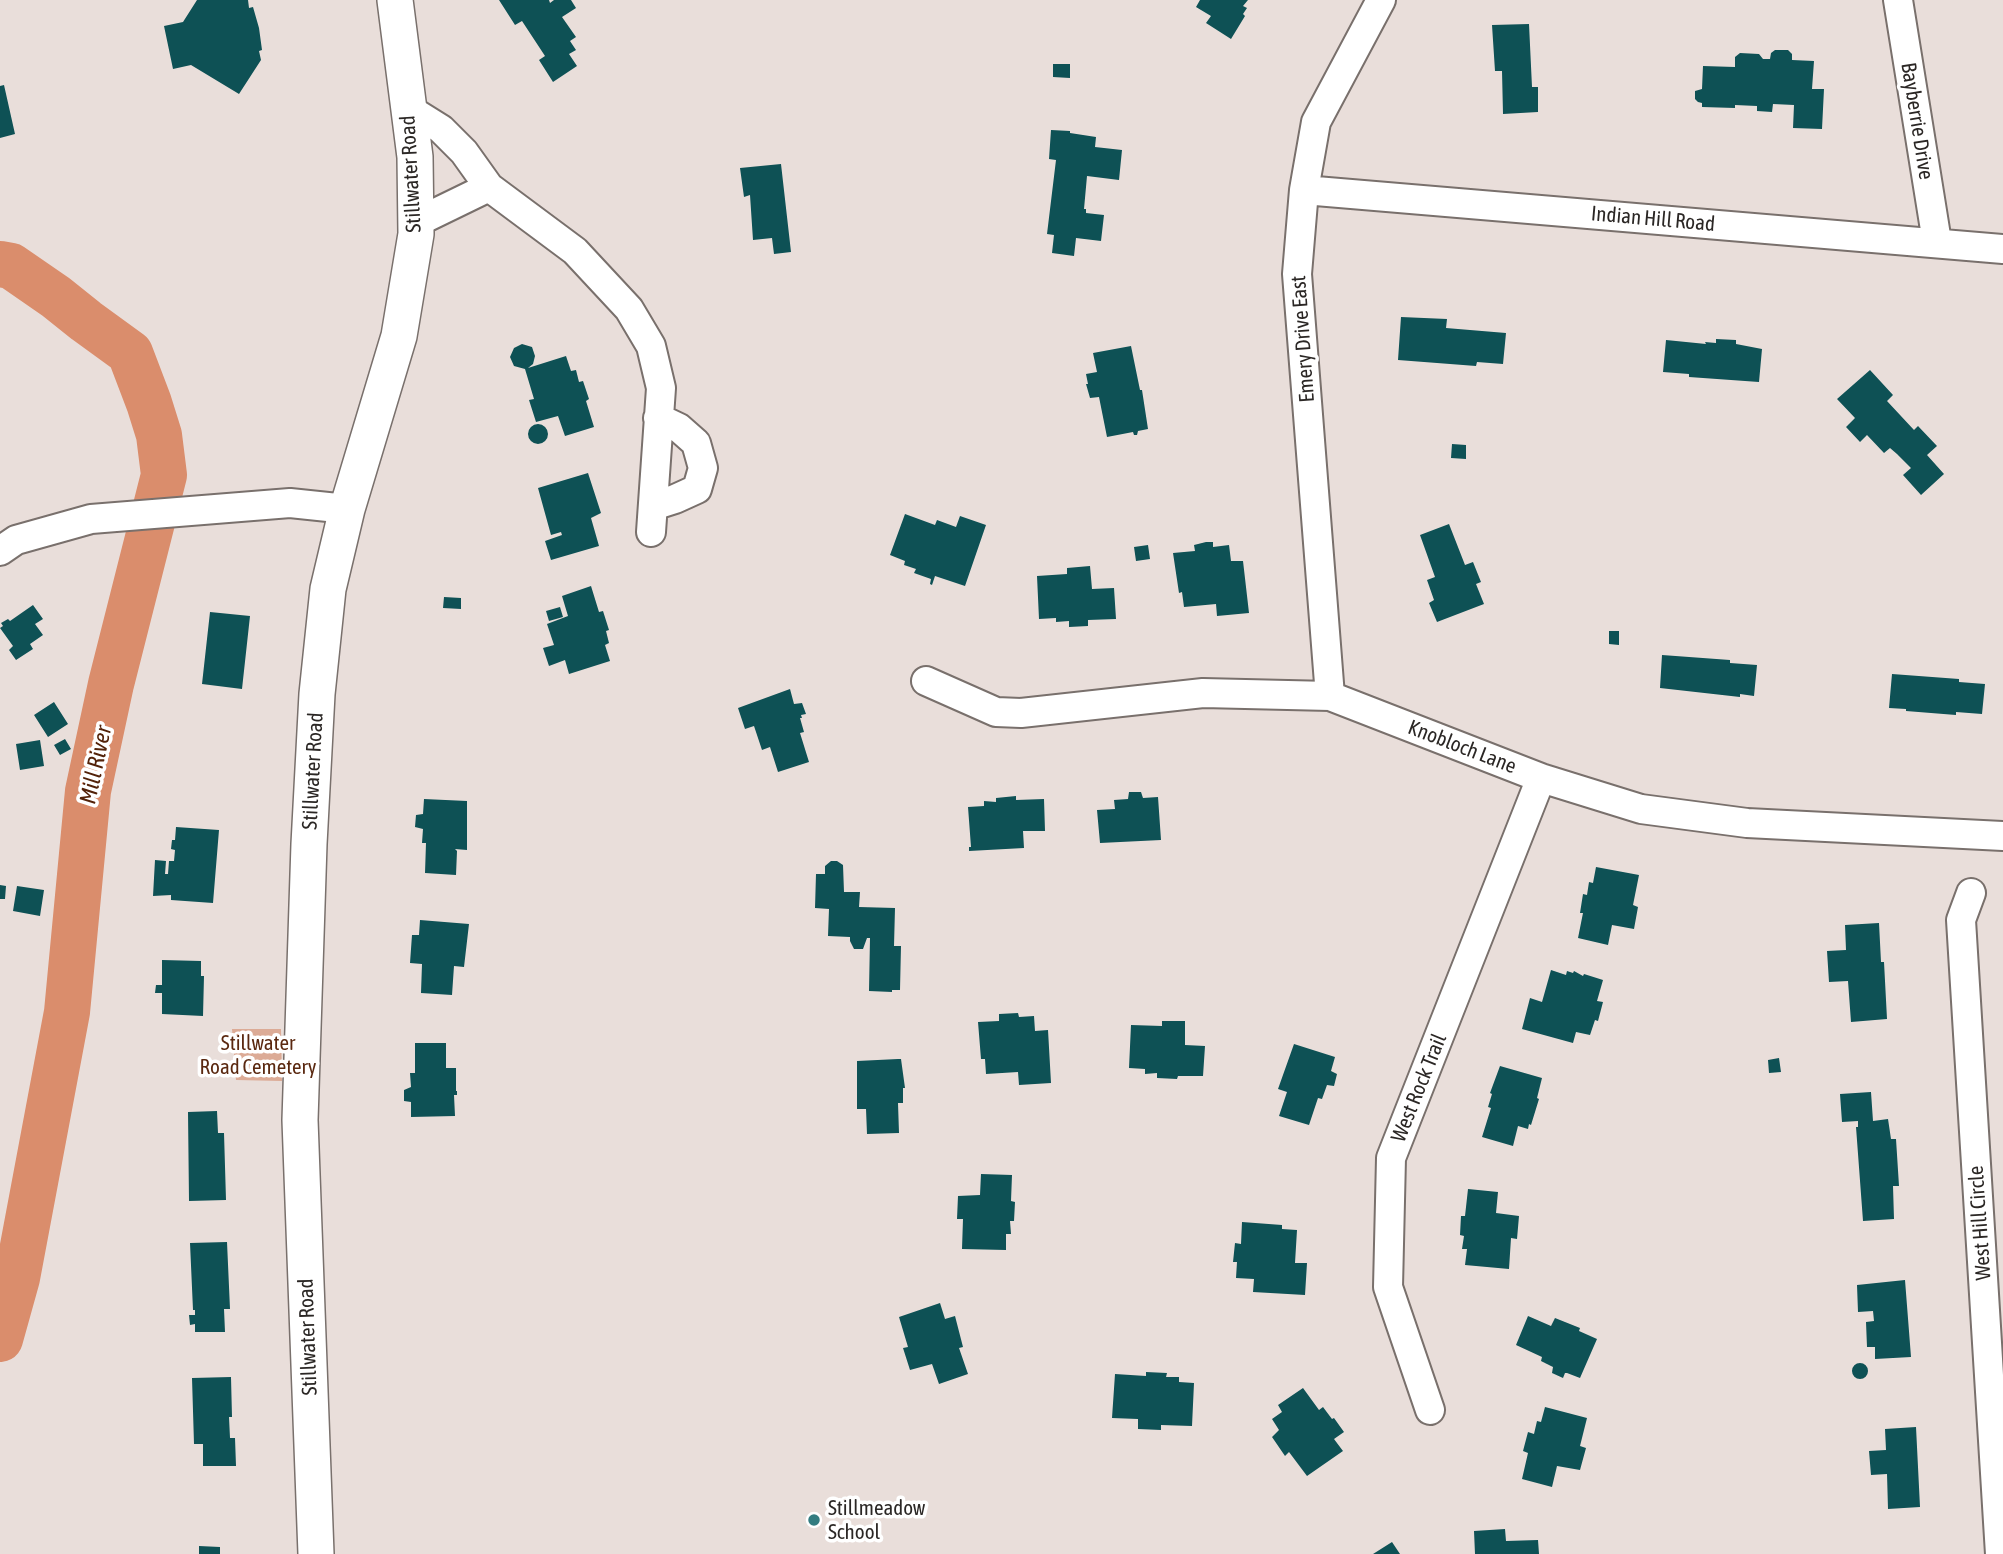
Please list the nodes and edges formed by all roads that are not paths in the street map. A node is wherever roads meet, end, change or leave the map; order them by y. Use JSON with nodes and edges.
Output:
{"nodes":[{"id":1,"x":395,"y":0,"type":"edge"},
{"id":2,"x":1381,"y":0,"type":"edge"},
{"id":3,"x":1898,"y":0,"type":"edge"},
{"id":4,"x":409,"y":109,"type":"junction"},
{"id":5,"x":489,"y":187,"type":"junction"},
{"id":6,"x":1304,"y":190,"type":"junction"},
{"id":7,"x":415,"y":223,"type":"junction"},
{"id":8,"x":1937,"y":243,"type":"junction"},
{"id":9,"x":2003,"y":249,"type":"edge"},
{"id":10,"x":658,"y":418,"type":"junction"},
{"id":11,"x":347,"y":509,"type":"junction"},
{"id":12,"x":0,"y":551,"type":"edge"},
{"id":13,"x":926,"y":681,"type":"dead end"},
{"id":14,"x":1330,"y":696,"type":"junction"},
{"id":15,"x":1541,"y":778,"type":"junction"},
{"id":16,"x":2003,"y":836,"type":"edge"},
{"id":17,"x":1971,"y":893,"type":"dead end"},
{"id":18,"x":1430,"y":1410,"type":"dead end"},
{"id":19,"x":316,"y":1554,"type":"edge"},
{"id":20,"x":2000,"y":1554,"type":"edge"}],
"edges":[{"from":1,"to":4,"type":"main road","name":"Stillwater Road"},
{"from":2,"to":6,"type":"street","name":"Emery Drive East"},
{"from":3,"to":8,"type":"street","name":"Bayberrie Drive"},
{"from":4,"to":5,"type":"street"},
{"from":4,"to":7,"type":"main road","name":"Stillwater Road"},
{"from":5,"to":7,"type":"street"},
{"from":5,"to":10,"type":"street"},
{"from":6,"to":8,"type":"street","name":"Indian Hill Road"},
{"from":6,"to":14,"type":"street","name":"Emery Drive East"},
{"from":7,"to":11,"type":"main road","name":"Stillwater Road"},
{"from":8,"to":9,"type":"street","name":"Indian Hill Road"},
{"from":10,"to":10,"type":"street"},
{"from":11,"to":12,"type":"street"},
{"from":11,"to":19,"type":"main road","name":"Stillwater Road"},
{"from":13,"to":14,"type":"street","name":"Knobloch Lane"},
{"from":14,"to":15,"type":"street","name":"Knobloch Lane"},
{"from":15,"to":16,"type":"street","name":"Knobloch Lane"},
{"from":15,"to":18,"type":"street","name":"West Rock Trail"},
{"from":17,"to":20,"type":"street","name":"West Hill Circle"}]}
